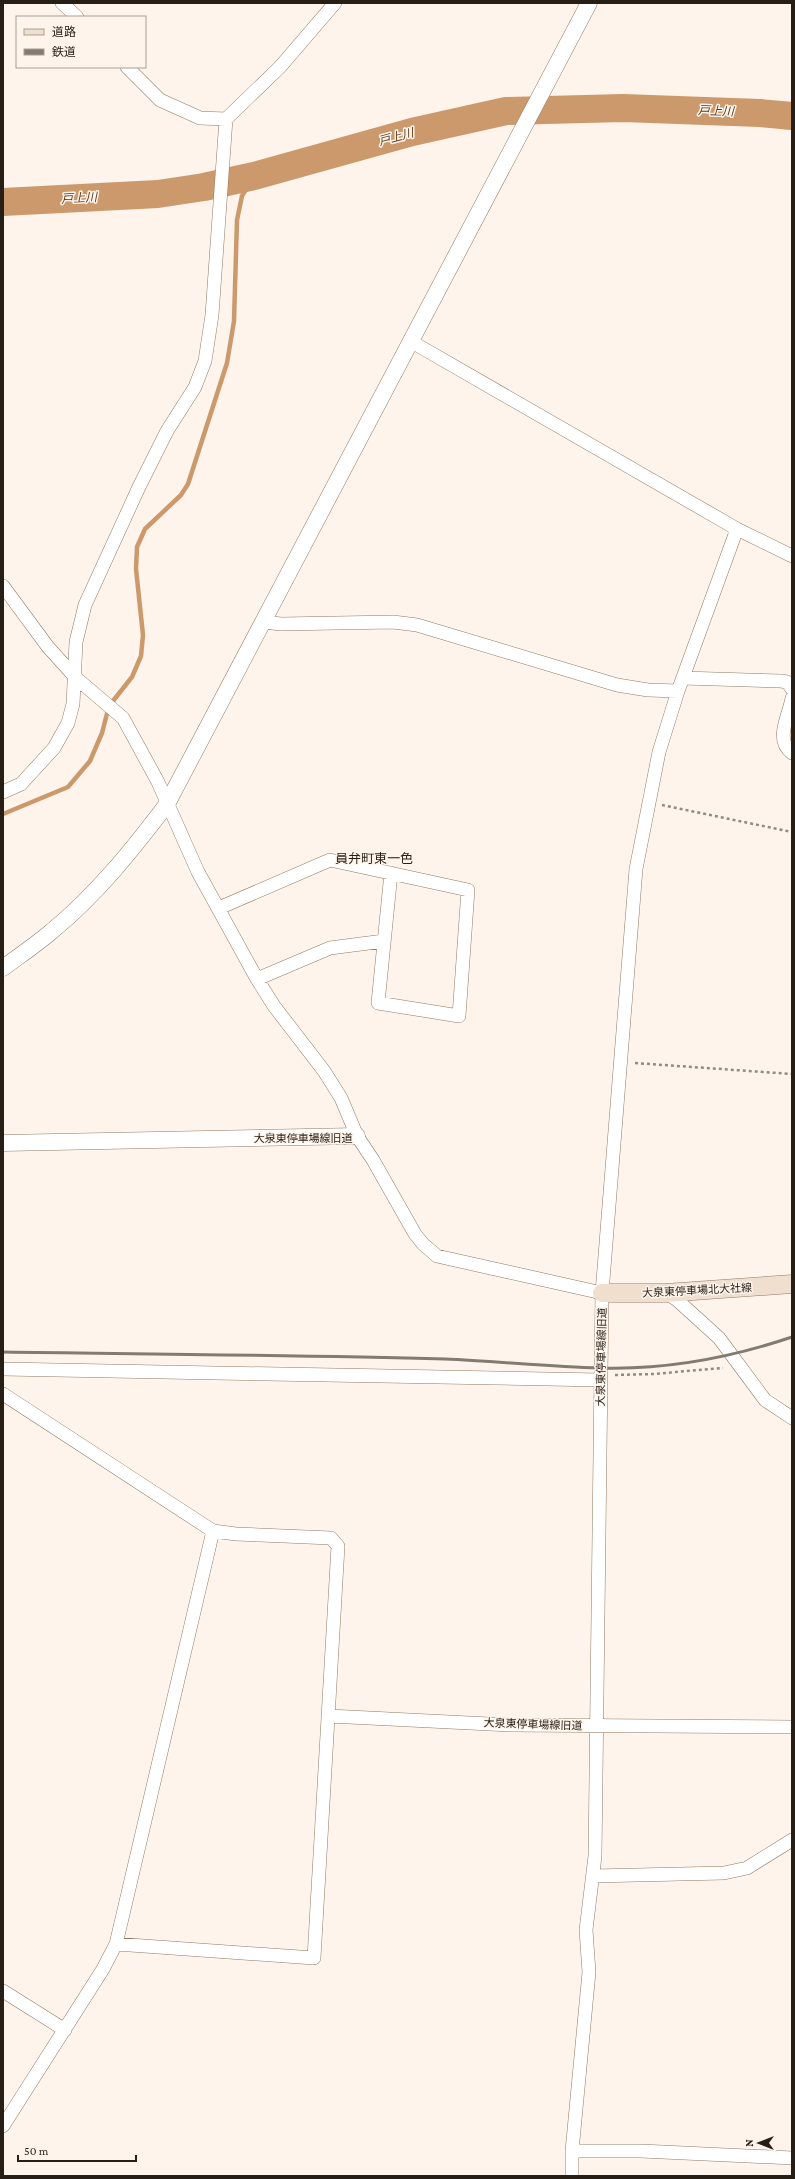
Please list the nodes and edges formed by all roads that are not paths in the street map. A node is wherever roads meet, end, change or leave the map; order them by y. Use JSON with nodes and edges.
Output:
{"nodes":[{"id":1,"x":62,"y":3,"type":"edge"},
{"id":2,"x":335,"y":3,"type":"edge"},
{"id":3,"x":589,"y":3,"type":"edge"},
{"id":4,"x":76,"y":16,"type":"edge"},
{"id":5,"x":128,"y":68,"type":"edge"},
{"id":6,"x":226,"y":119,"type":"junction"},
{"id":7,"x":412,"y":342,"type":"junction"},
{"id":8,"x":737,"y":529,"type":"junction"},
{"id":9,"x":792,"y":556,"type":"edge"},
{"id":10,"x":3,"y":586,"type":"edge"},
{"id":11,"x":264,"y":622,"type":"junction"},
{"id":12,"x":76,"y":678,"type":"junction"},
{"id":13,"x":683,"y":678,"type":"junction"},
{"id":14,"x":792,"y":689,"type":"edge"},
{"id":15,"x":678,"y":691,"type":"junction"},
{"id":16,"x":792,"y":698,"type":"edge"},
{"id":17,"x":792,"y":753,"type":"edge"},
{"id":18,"x":3,"y":792,"type":"edge"},
{"id":19,"x":167,"y":804,"type":"junction"},
{"id":20,"x":391,"y":873,"type":"junction"},
{"id":21,"x":219,"y":908,"type":"junction"},
{"id":22,"x":384,"y":941,"type":"junction"},
{"id":23,"x":3,"y":968,"type":"edge"},
{"id":24,"x":257,"y":979,"type":"junction"},
{"id":25,"x":357,"y":1136,"type":"junction"},
{"id":26,"x":3,"y":1143,"type":"edge"},
{"id":27,"x":792,"y":1284,"type":"edge"},
{"id":28,"x":602,"y":1293,"type":"junction"},
{"id":29,"x":665,"y":1293,"type":"junction"},
{"id":30,"x":3,"y":1369,"type":"edge"},
{"id":31,"x":600,"y":1378,"type":"junction"},
{"id":32,"x":3,"y":1394,"type":"edge"},
{"id":33,"x":792,"y":1418,"type":"edge"},
{"id":34,"x":213,"y":1531,"type":"junction"},
{"id":35,"x":329,"y":1716,"type":"junction"},
{"id":36,"x":596,"y":1726,"type":"junction"},
{"id":37,"x":792,"y":1727,"type":"edge"},
{"id":38,"x":792,"y":1840,"type":"edge"},
{"id":39,"x":593,"y":1876,"type":"junction"},
{"id":40,"x":116,"y":1944,"type":"junction"},
{"id":41,"x":3,"y":1991,"type":"edge"},
{"id":42,"x":65,"y":2030,"type":"junction"},
{"id":43,"x":3,"y":2126,"type":"edge"},
{"id":44,"x":572,"y":2151,"type":"junction"},
{"id":45,"x":792,"y":2158,"type":"edge"},
{"id":46,"x":572,"y":2176,"type":"edge"}],
"edges":[{"from":1,"to":4,"type":"street"},
{"from":2,"to":6,"type":"street"},
{"from":3,"to":7,"type":"street"},
{"from":5,"to":6,"type":"street"},
{"from":6,"to":12,"type":"street"},
{"from":7,"to":8,"type":"street"},
{"from":7,"to":11,"type":"street"},
{"from":8,"to":9,"type":"street"},
{"from":8,"to":13,"type":"street"},
{"from":10,"to":12,"type":"street"},
{"from":11,"to":15,"type":"street"},
{"from":11,"to":19,"type":"street"},
{"from":12,"to":18,"type":"street"},
{"from":12,"to":19,"type":"street"},
{"from":13,"to":14,"type":"street"},
{"from":13,"to":15,"type":"street"},
{"from":15,"to":28,"type":"street"},
{"from":16,"to":17,"type":"street"},
{"from":19,"to":21,"type":"street"},
{"from":19,"to":23,"type":"street"},
{"from":20,"to":21,"type":"street"},
{"from":20,"to":22,"type":"street"},
{"from":20,"to":22,"type":"street"},
{"from":21,"to":24,"type":"street"},
{"from":22,"to":24,"type":"street"},
{"from":24,"to":25,"type":"street"},
{"from":25,"to":26,"type":"street","name":"大泉東停車場線旧道"},
{"from":25,"to":28,"type":"street","name":"大泉東停車場線旧道"},
{"from":27,"to":29,"type":"main road","name":"大泉東停車場北大社線"},
{"from":28,"to":29,"type":"main road","name":"大泉東停車場北大社線"},
{"from":28,"to":31,"type":"street","name":"大泉東停車場線旧道"},
{"from":29,"to":33,"type":"street"},
{"from":30,"to":31,"type":"street"},
{"from":31,"to":36,"type":"street","name":"大泉東停車場線旧道"},
{"from":32,"to":34,"type":"street"},
{"from":34,"to":35,"type":"street"},
{"from":34,"to":40,"type":"street"},
{"from":35,"to":36,"type":"street","name":"大泉東停車場線旧道"},
{"from":35,"to":40,"type":"street"},
{"from":36,"to":37,"type":"street"},
{"from":36,"to":39,"type":"street"},
{"from":38,"to":39,"type":"street"},
{"from":39,"to":44,"type":"street"},
{"from":40,"to":42,"type":"street"},
{"from":41,"to":42,"type":"street"},
{"from":42,"to":43,"type":"street"},
{"from":44,"to":45,"type":"street"},
{"from":44,"to":46,"type":"street"}]}
